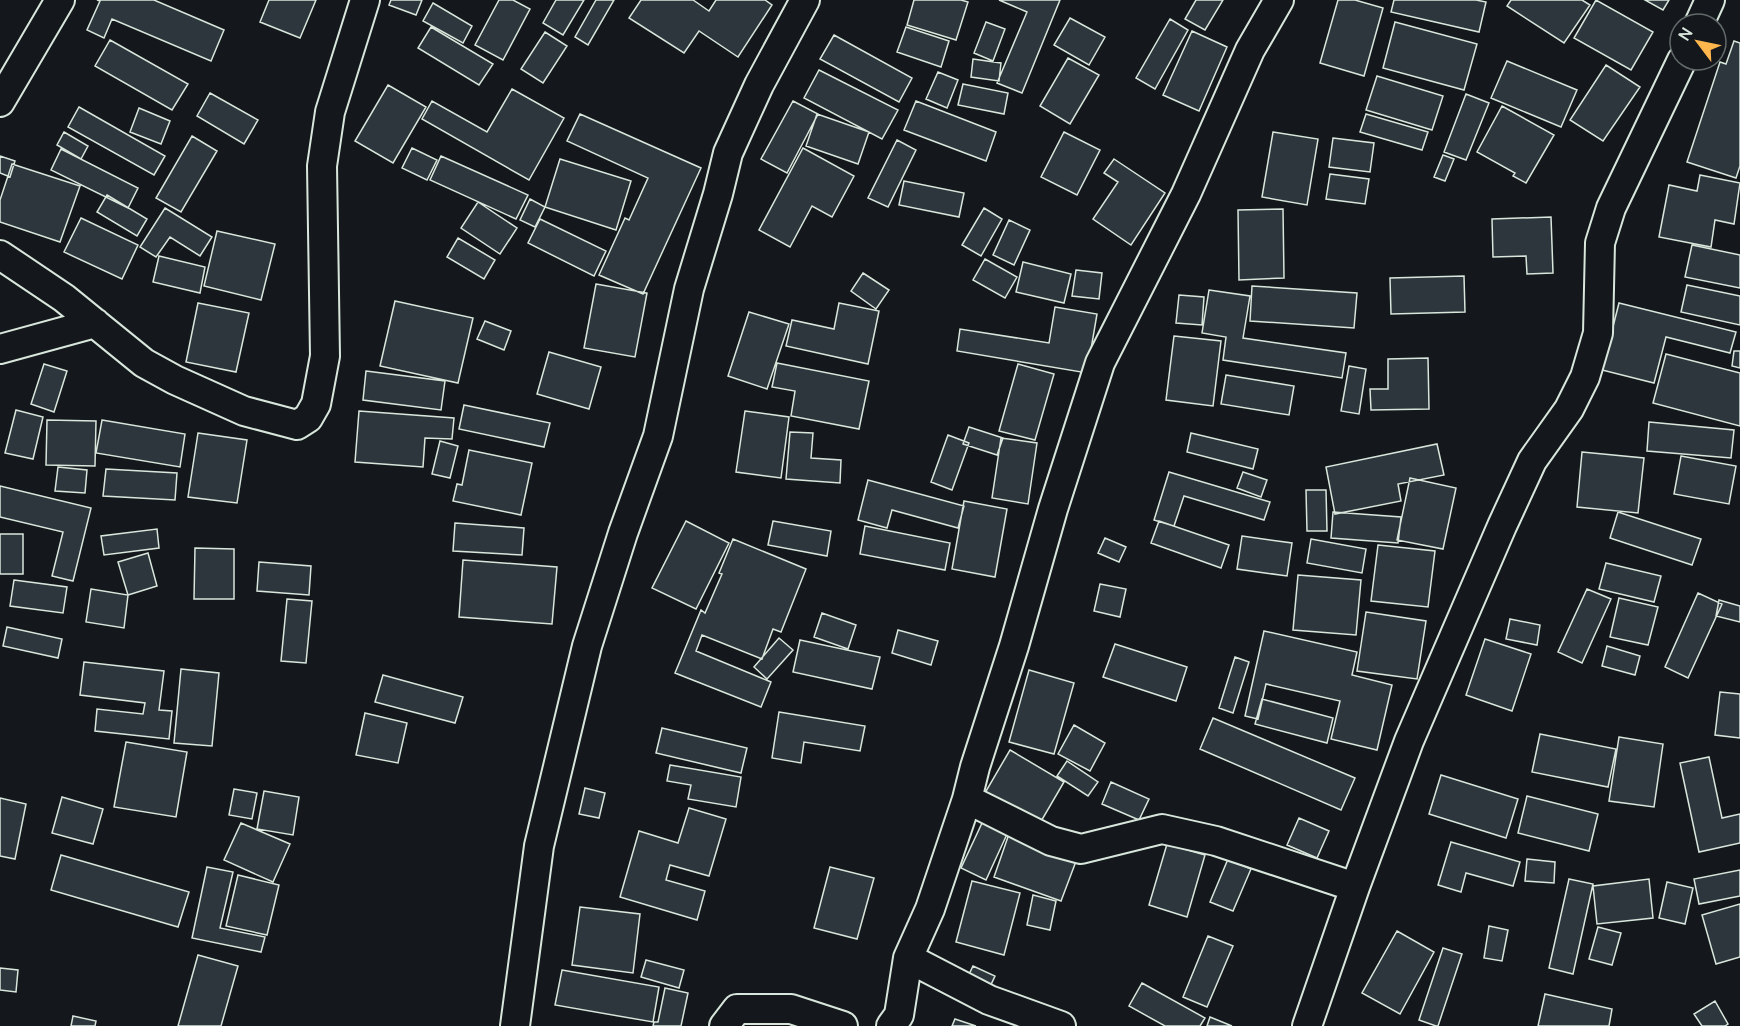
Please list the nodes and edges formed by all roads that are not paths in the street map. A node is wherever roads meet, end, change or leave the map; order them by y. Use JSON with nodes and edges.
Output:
{"nodes":[{"id":1,"x":60,"y":0,"type":"edge"},
{"id":2,"x":364,"y":0,"type":"edge"},
{"id":3,"x":805,"y":0,"type":"edge"},
{"id":4,"x":1279,"y":0,"type":"edge"},
{"id":5,"x":1676,"y":72,"type":"edge"},
{"id":6,"x":0,"y":102,"type":"edge"},
{"id":7,"x":0,"y":255,"type":"edge"},
{"id":8,"x":95,"y":323,"type":"junction"},
{"id":9,"x":0,"y":349,"type":"edge"},
{"id":10,"x":967,"y":799,"type":"junction"},
{"id":11,"x":1355,"y":887,"type":"junction"},
{"id":12,"x":908,"y":958,"type":"junction"},
{"id":13,"x":515,"y":1026,"type":"edge"},
{"id":14,"x":724,"y":1026,"type":"edge"},
{"id":15,"x":843,"y":1026,"type":"edge"},
{"id":16,"x":891,"y":1026,"type":"edge"},
{"id":17,"x":1061,"y":1026,"type":"edge"},
{"id":18,"x":1307,"y":1026,"type":"edge"}],
"edges":[{"from":1,"to":6,"type":"street"},
{"from":2,"to":8,"type":"street"},
{"from":3,"to":13,"type":"street"},
{"from":4,"to":10,"type":"street"},
{"from":5,"to":11,"type":"street"},
{"from":7,"to":8,"type":"street"},
{"from":8,"to":9,"type":"street"},
{"from":10,"to":11,"type":"street"},
{"from":10,"to":12,"type":"street"},
{"from":11,"to":18,"type":"street"},
{"from":12,"to":16,"type":"street"},
{"from":12,"to":17,"type":"street"},
{"from":14,"to":15,"type":"street"}]}
